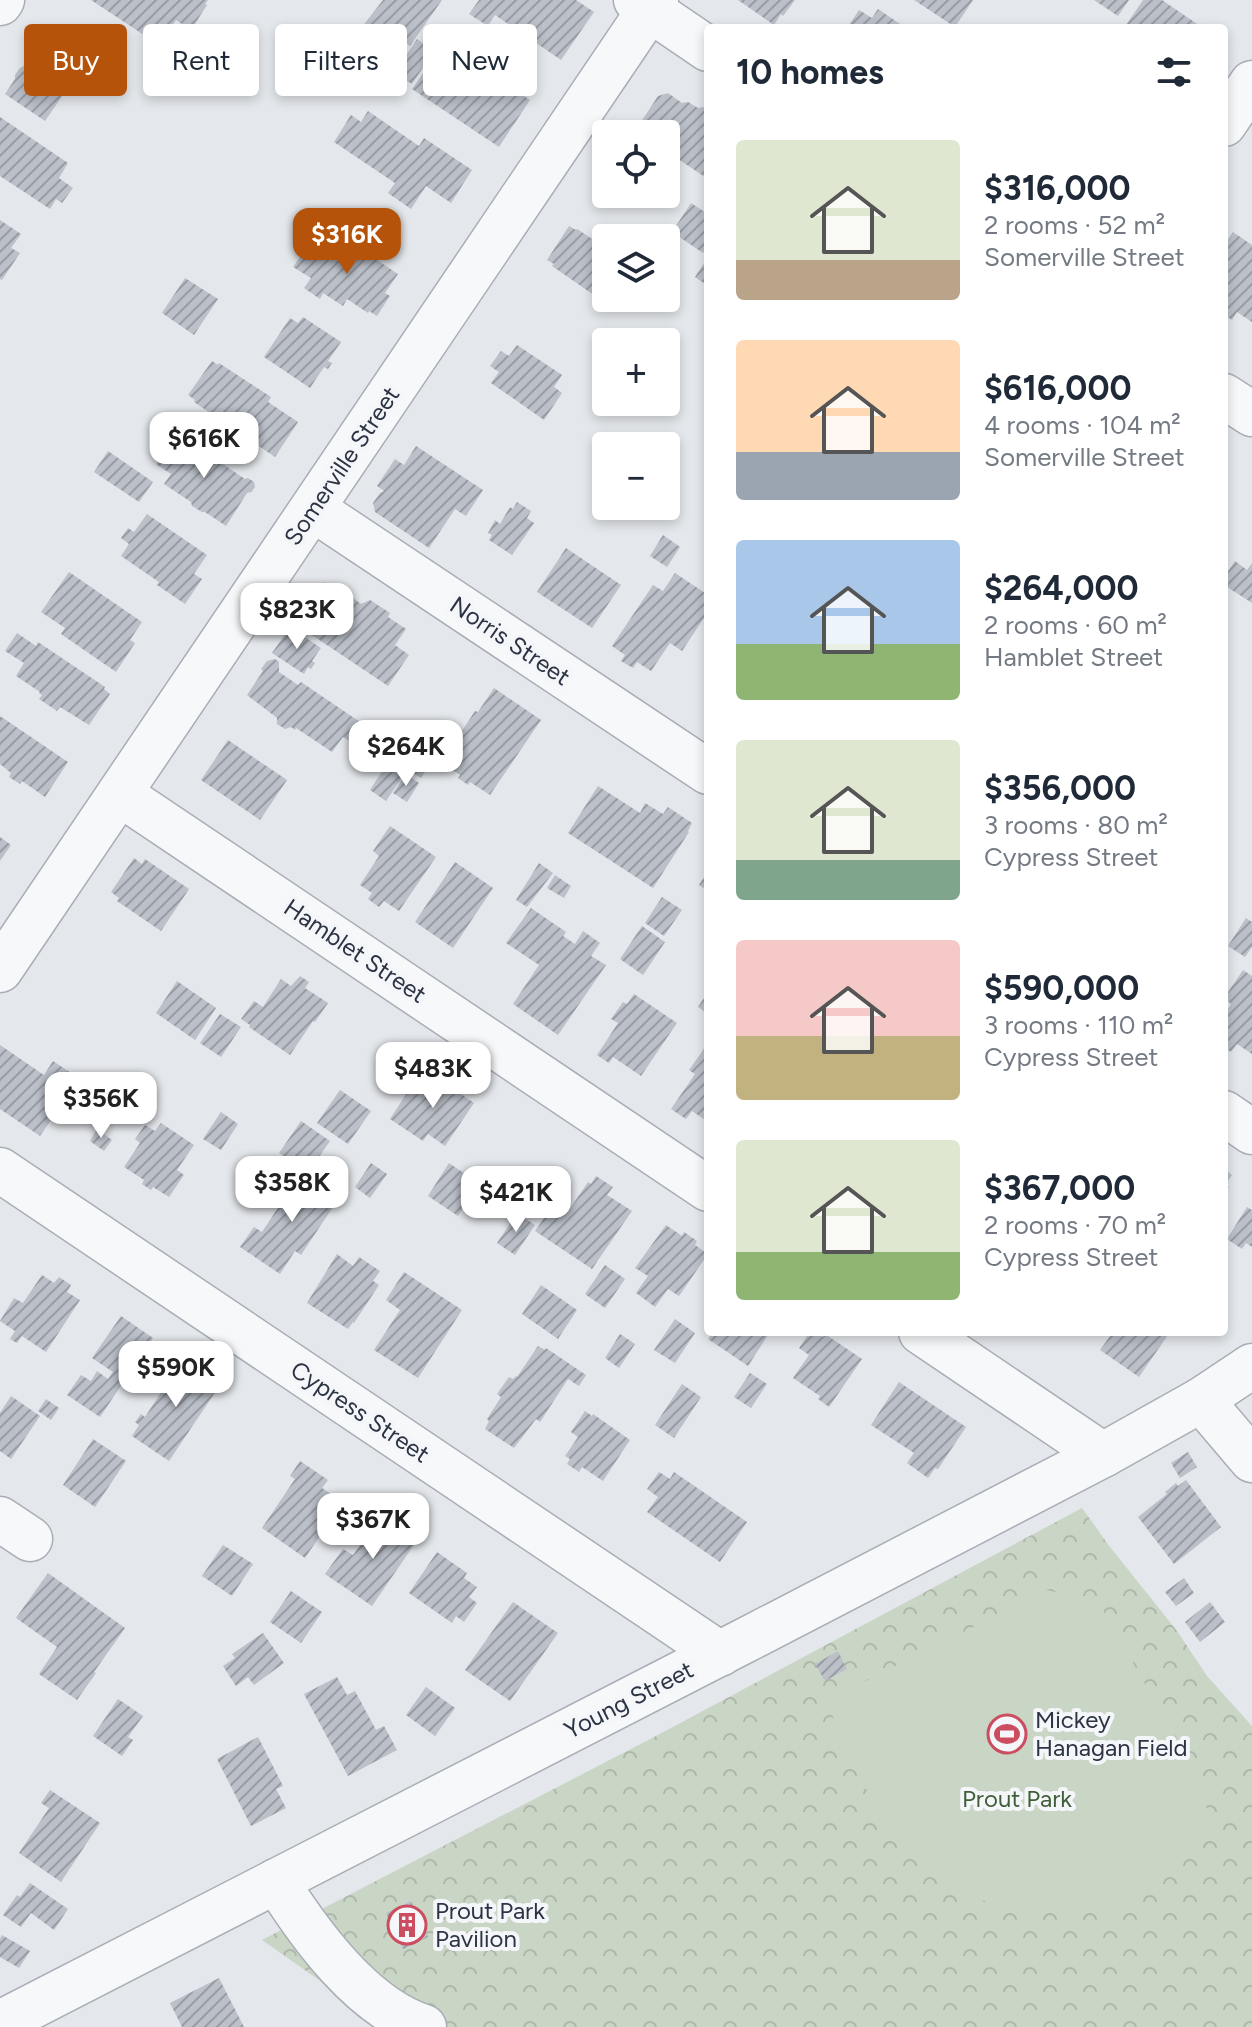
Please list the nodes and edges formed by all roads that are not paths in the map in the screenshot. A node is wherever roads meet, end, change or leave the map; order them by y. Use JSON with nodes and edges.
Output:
{"nodes":[{"id":1,"x":647,"y":3,"type":"edge"},
{"id":2,"x":704,"y":46,"type":"edge"},
{"id":3,"x":1252,"y":83,"type":"edge"},
{"id":4,"x":1228,"y":118,"type":"edge"},
{"id":5,"x":1228,"y":399,"type":"edge"},
{"id":6,"x":1252,"y":414,"type":"edge"},
{"id":7,"x":313,"y":509,"type":"junction"},
{"id":8,"x":704,"y":769,"type":"edge"},
{"id":9,"x":120,"y":794,"type":"junction"},
{"id":10,"x":0,"y":970,"type":"edge"},
{"id":11,"x":1228,"y":1116,"type":"edge"},
{"id":12,"x":1252,"y":1132,"type":"edge"},
{"id":13,"x":0,"y":1170,"type":"edge"},
{"id":14,"x":704,"y":1186,"type":"edge"},
{"id":15,"x":927,"y":1336,"type":"edge"},
{"id":16,"x":1252,"y":1366,"type":"edge"},
{"id":17,"x":1201,"y":1400,"type":"junction"},
{"id":18,"x":1103,"y":1455,"type":"junction"},
{"id":19,"x":1252,"y":1460,"type":"edge"},
{"id":20,"x":720,"y":1654,"type":"junction"},
{"id":21,"x":276,"y":1881,"type":"junction"},
{"id":22,"x":0,"y":2023,"type":"edge"},
{"id":23,"x":424,"y":2027,"type":"edge"}],
"edges":[{"from":1,"to":2,"type":"street"},
{"from":1,"to":7,"type":"street","name":"Somerville Street"},
{"from":3,"to":4,"type":"street"},
{"from":5,"to":6,"type":"street"},
{"from":7,"to":8,"type":"street","name":"Norris Street"},
{"from":7,"to":9,"type":"street","name":"Somerville Street"},
{"from":9,"to":10,"type":"street","name":"Somerville Street"},
{"from":9,"to":14,"type":"street","name":"Hamblet Street"},
{"from":11,"to":12,"type":"street"},
{"from":13,"to":20,"type":"street","name":"Cypress Street"},
{"from":15,"to":18,"type":"street"},
{"from":16,"to":17,"type":"street","name":"Young Street"},
{"from":17,"to":18,"type":"street","name":"Young Street"},
{"from":17,"to":19,"type":"street"},
{"from":18,"to":20,"type":"street","name":"Young Street"},
{"from":20,"to":21,"type":"street","name":"Young Street"},
{"from":21,"to":22,"type":"street","name":"Young Street"},
{"from":21,"to":23,"type":"street"}]}
